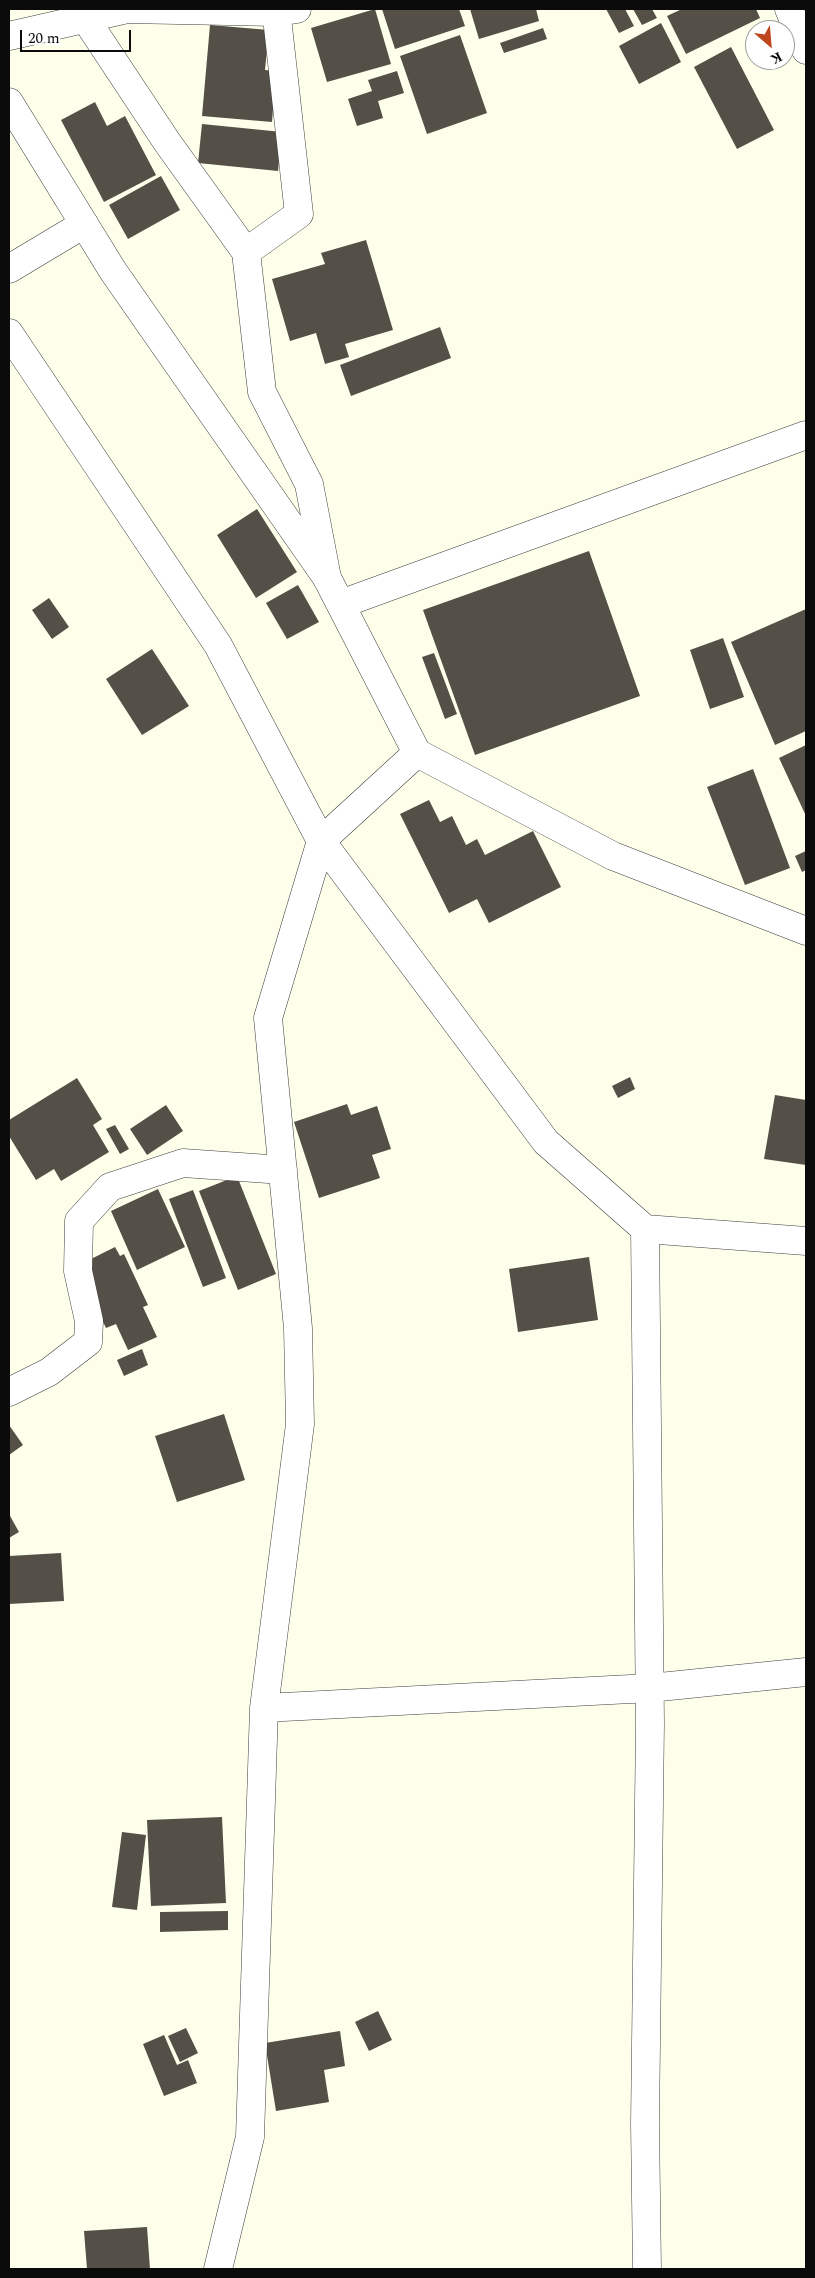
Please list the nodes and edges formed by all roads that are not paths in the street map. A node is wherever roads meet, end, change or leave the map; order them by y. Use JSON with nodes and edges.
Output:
{"nodes":[{"id":1,"x":789,"y":9,"type":"edge"},
{"id":2,"x":283,"y":10,"type":"edge"},
{"id":3,"x":82,"y":14,"type":"edge"},
{"id":4,"x":9,"y":36,"type":"edge"},
{"id":5,"x":806,"y":50,"type":"edge"},
{"id":6,"x":9,"y":102,"type":"edge"},
{"id":7,"x":84,"y":224,"type":"junction"},
{"id":8,"x":246,"y":252,"type":"junction"},
{"id":9,"x":9,"y":269,"type":"edge"},
{"id":10,"x":9,"y":334,"type":"edge"},
{"id":11,"x":806,"y":435,"type":"edge"},
{"id":12,"x":327,"y":578,"type":"junction"},
{"id":13,"x":341,"y":604,"type":"junction"},
{"id":14,"x":417,"y":753,"type":"junction"},
{"id":15,"x":321,"y":841,"type":"junction"},
{"id":16,"x":806,"y":931,"type":"edge"},
{"id":17,"x":283,"y":1170,"type":"junction"},
{"id":18,"x":645,"y":1229,"type":"junction"},
{"id":19,"x":806,"y":1241,"type":"edge"},
{"id":20,"x":9,"y":1392,"type":"edge"},
{"id":21,"x":806,"y":1672,"type":"edge"},
{"id":22,"x":650,"y":1688,"type":"junction"},
{"id":23,"x":264,"y":1708,"type":"junction"},
{"id":24,"x":218,"y":2269,"type":"edge"},
{"id":25,"x":647,"y":2269,"type":"edge"}],
"edges":[{"from":1,"to":5,"type":"street"},
{"from":2,"to":3,"type":"street"},
{"from":2,"to":8,"type":"street"},
{"from":3,"to":4,"type":"street"},
{"from":3,"to":8,"type":"street"},
{"from":6,"to":7,"type":"street"},
{"from":7,"to":9,"type":"street"},
{"from":7,"to":12,"type":"street"},
{"from":8,"to":12,"type":"street"},
{"from":10,"to":15,"type":"street"},
{"from":11,"to":13,"type":"street"},
{"from":12,"to":13,"type":"street"},
{"from":13,"to":14,"type":"street"},
{"from":14,"to":15,"type":"street"},
{"from":14,"to":16,"type":"street"},
{"from":15,"to":17,"type":"street"},
{"from":15,"to":18,"type":"street"},
{"from":17,"to":20,"type":"street"},
{"from":17,"to":23,"type":"street"},
{"from":18,"to":19,"type":"street"},
{"from":18,"to":22,"type":"street"},
{"from":21,"to":22,"type":"street"},
{"from":22,"to":23,"type":"street"},
{"from":22,"to":25,"type":"street"},
{"from":23,"to":24,"type":"street"}]}
